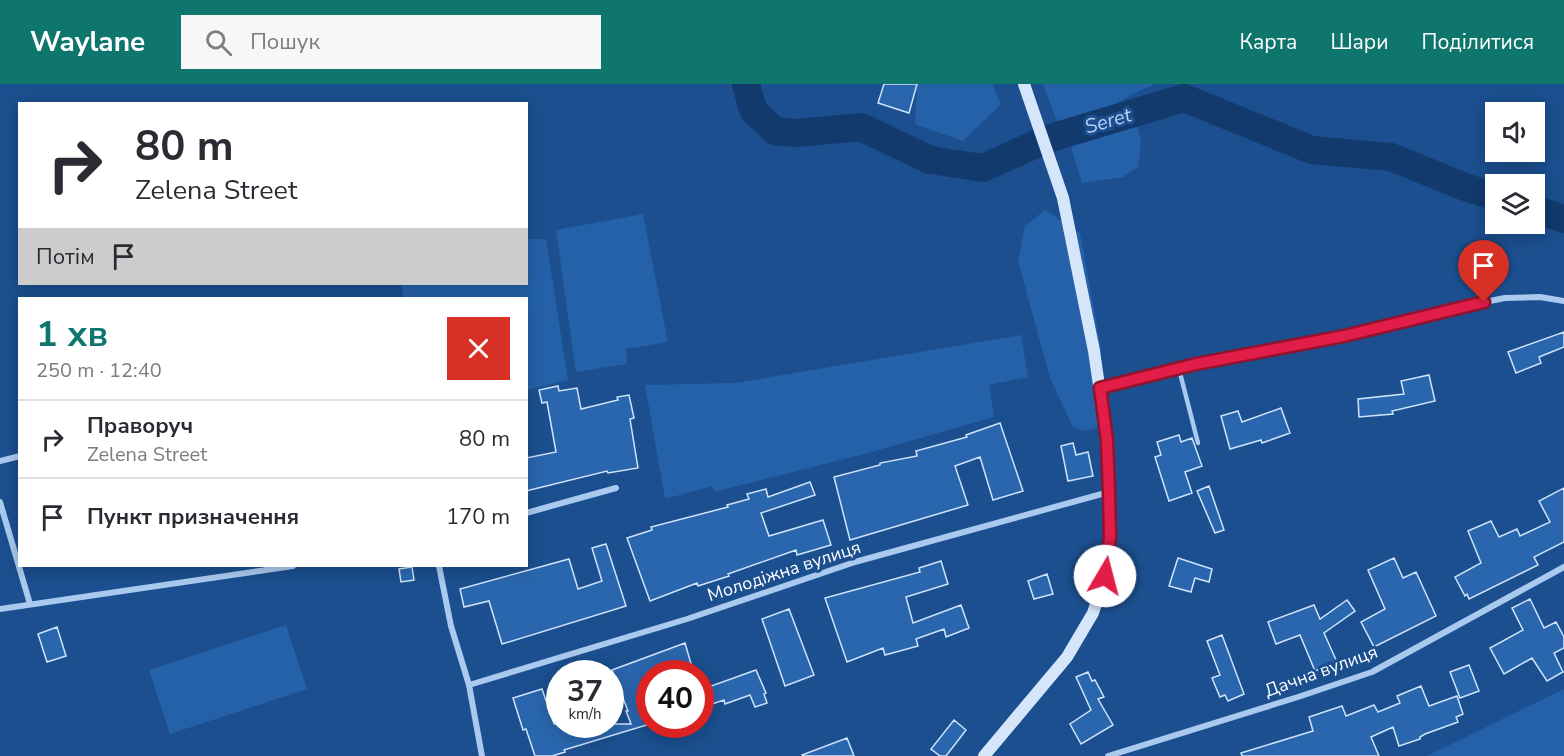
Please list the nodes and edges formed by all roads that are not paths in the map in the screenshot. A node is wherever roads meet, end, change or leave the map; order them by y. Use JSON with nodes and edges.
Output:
{"nodes":[{"id":1,"x":1024,"y":84,"type":"edge"},
{"id":2,"x":1564,"y":301,"type":"edge"},
{"id":3,"x":1179,"y":369,"type":"junction"},
{"id":4,"x":1100,"y":388,"type":"junction"},
{"id":5,"x":1198,"y":443,"type":"dead end"},
{"id":6,"x":18,"y":456,"type":"edge"},
{"id":7,"x":0,"y":461,"type":"edge"},
{"id":8,"x":616,"y":488,"type":"dead end"},
{"id":9,"x":1109,"y":492,"type":"junction"},
{"id":10,"x":0,"y":502,"type":"edge"},
{"id":11,"x":528,"y":512,"type":"edge"},
{"id":12,"x":18,"y":563,"type":"edge"},
{"id":13,"x":19,"y":567,"type":"edge"},
{"id":14,"x":286,"y":567,"type":"edge"},
{"id":15,"x":439,"y":567,"type":"edge"},
{"id":16,"x":1564,"y":567,"type":"edge"},
{"id":17,"x":30,"y":604,"type":"junction"},
{"id":18,"x":0,"y":609,"type":"edge"},
{"id":19,"x":469,"y":685,"type":"junction"},
{"id":20,"x":482,"y":756,"type":"edge"},
{"id":21,"x":984,"y":756,"type":"edge"},
{"id":22,"x":1108,"y":756,"type":"edge"}],
"edges":[{"from":1,"to":4,"type":"street"},
{"from":2,"to":3,"type":"street"},
{"from":3,"to":4,"type":"street"},
{"from":3,"to":5,"type":"lane"},
{"from":4,"to":9,"type":"street"},
{"from":6,"to":7,"type":"street"},
{"from":8,"to":11,"type":"street"},
{"from":9,"to":19,"type":"street","name":"Молодіжна вулиця"},
{"from":9,"to":21,"type":"street"},
{"from":10,"to":12,"type":"street"},
{"from":13,"to":17,"type":"street"},
{"from":14,"to":17,"type":"street"},
{"from":15,"to":19,"type":"street"},
{"from":16,"to":22,"type":"street","name":"Дачна вулиця"},
{"from":17,"to":18,"type":"street"},
{"from":19,"to":20,"type":"street"}]}
